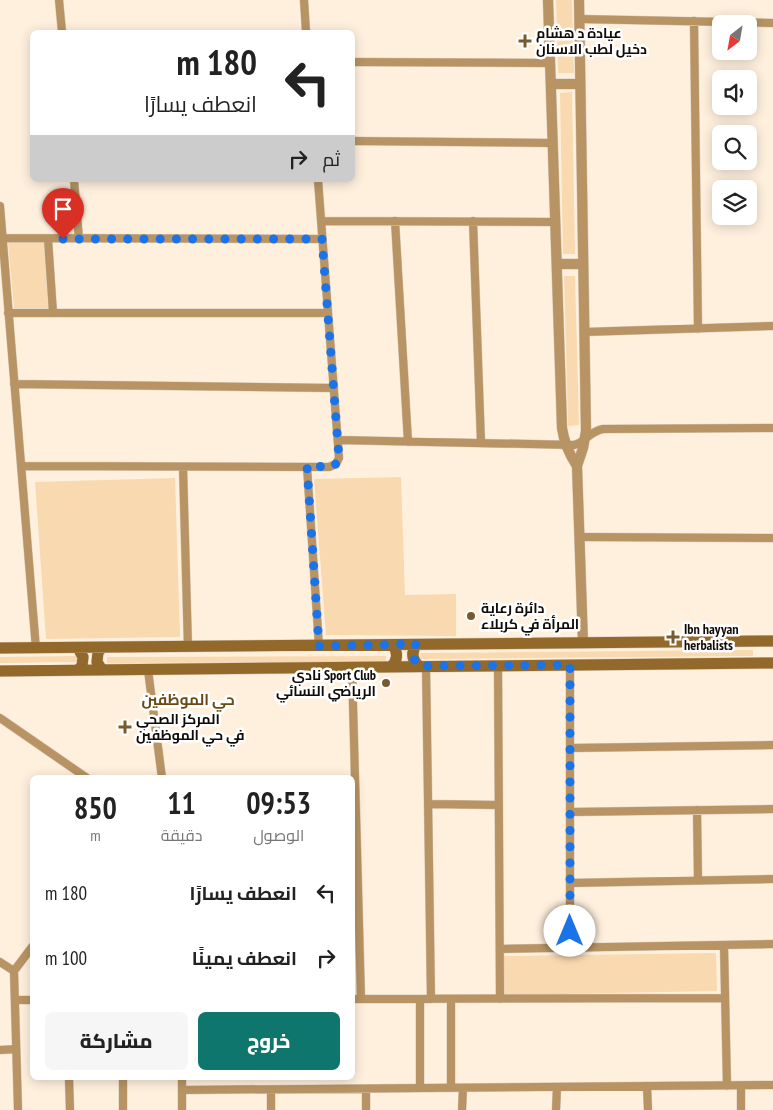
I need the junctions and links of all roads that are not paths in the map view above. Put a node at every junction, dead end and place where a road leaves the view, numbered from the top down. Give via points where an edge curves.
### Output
1 (59, 0) edge
2 (304, 0) edge
3 (548, 0) edge
4 (579, 0) edge
5 (579, 19) junction
6 (694, 21) junction
7 (773, 23) edge
8 (62, 30) edge
9 (306, 30) edge
10 (355, 62) edge
11 (550, 63) junction
12 (550, 84) junction
13 (580, 84) junction
14 (355, 141) edge
15 (552, 142) junction
16 (74, 182) edge
17 (318, 182) edge
18 (0, 206) edge
19 (321, 221) junction
20 (395, 221) junction
21 (473, 222) junction
22 (555, 222) junction
23 (2, 238) junction
24 (48, 239) junction
25 (78, 239) junction
26 (322, 239) junction
27 (557, 264) junction
28 (583, 264) junction
29 (3, 282) edge
30 (328, 312) junction
31 (8, 313) junction
32 (53, 313) junction
33 (773, 326) edge
34 (698, 329) junction
35 (584, 332) junction
36 (14, 384) junction
37 (334, 388) junction
38 (773, 428) edge
39 (585, 439) junction
40 (338, 440) junction
41 (408, 442) junction
42 (481, 443) junction
43 (566, 445) junction
44 (21, 466) junction
45 (184, 466) junction
46 (307, 466) junction
47 (577, 466) junction
48 (580, 537) junction
49 (773, 538) edge
50 (773, 641) edge
51 (756, 642) junction
52 (583, 643) junction
53 (416, 644) junction
54 (393, 645) junction
55 (319, 646) junction
56 (188, 647) junction
57 (0, 648) edge
58 (36, 648) junction
59 (78, 648) junction
60 (102, 648) junction
61 (773, 662) edge
62 (756, 663) junction
63 (570, 665) junction
64 (391, 666) junction
65 (422, 666) junction
66 (498, 666) junction
67 (352, 667) junction
68 (78, 670) junction
69 (102, 670) junction
70 (148, 670) junction
71 (0, 671) edge
72 (0, 718) edge
73 (773, 746) edge
74 (570, 748) junction
75 (83, 775) edge
76 (162, 775) edge
77 (354, 775) edge
78 (428, 804) junction
79 (499, 805) junction
80 (773, 809) edge
81 (697, 810) junction
82 (570, 812) junction
83 (355, 862) edge
84 (773, 879) edge
85 (698, 880) junction
86 (570, 883) junction
87 (773, 944) edge
88 (724, 945) junction
89 (570, 947) junction
90 (500, 949) junction
91 (30, 950) edge
92 (0, 962) edge
93 (14, 971) junction
94 (500, 998) junction
95 (725, 998) junction
96 (357, 999) edge
97 (420, 999) junction
98 (431, 999) junction
99 (451, 999) junction
100 (15, 1000) junction
101 (30, 1000) edge
102 (0, 1050) edge
103 (16, 1050) junction
104 (69, 1080) edge
105 (123, 1080) edge
106 (182, 1080) edge
107 (773, 1085) edge
108 (647, 1086) junction
109 (727, 1086) junction
110 (741, 1086) junction
111 (557, 1087) junction
112 (420, 1088) junction
113 (451, 1088) junction
114 (463, 1088) junction
115 (366, 1089) junction
116 (182, 1090) junction
117 (271, 1090) junction
118 (18, 1110) edge
119 (70, 1110) edge
120 (124, 1110) edge
121 (182, 1110) edge
122 (271, 1110) edge
123 (366, 1110) edge
124 (462, 1110) edge
125 (556, 1110) edge
126 (648, 1110) edge
127 (741, 1110) edge

1 - 8 street
2 - 9 street
3 - 11 street
4 - 5 street
5 - 6 street
5 - 13 street
6 - 7 street
6 - 34 street
10 - 11 street
11 - 12 street
12 - 13 street
12 - 15 street
13 - 28 street
14 - 15 street
15 - 22 street
16 - 25 street
17 - 19 street
18 - 23 street
19 - 20 street
19 - 26 street
20 - 21 street
20 - 41 street
21 - 22 street
21 - 42 street
22 - 27 street
23 - 24 street
23 - 29 street
24 - 25 street
24 - 32 street
25 - 26 street
26 - 30 street
27 - 28 street
27 - 43 street via 562,428
28 - 35 street
29 - 31 street
30 - 32 street
30 - 37 street
31 - 32 street
31 - 36 street
33 - 34 street
34 - 35 street
35 - 39 street
36 - 37 street
36 - 44 street
37 - 40 street
38 - 39 street via 603,428
39 - 43 street via 578,444
39 - 47 street
40 - 41 street
40 - 46 street via 336,464 332,467
41 - 42 street
42 - 43 street
43 - 47 street
44 - 45 street
44 - 58 street
45 - 46 street
45 - 56 street
46 - 55 street
47 - 48 street
48 - 49 street
48 - 52 street
50 - 51 main road
51 - 52 main road
51 - 62 main road via 761,650
52 - 53 main road
53 - 54 main road
53 - 65 main road via 413,658
54 - 55 main road
54 - 64 main road via 397,654
55 - 56 main road
56 - 60 main road
57 - 58 main road
58 - 59 main road
59 - 60 main road
59 - 68 main road via 83,662
60 - 69 main road via 97,662
61 - 62 main road
62 - 63 main road
63 - 66 main road
63 - 74 street
64 - 65 main road
64 - 67 main road
65 - 66 main road
65 - 78 street
66 - 79 street
67 - 70 main road
67 - 77 street
68 - 69 main road
68 - 71 main road
69 - 70 main road
70 - 76 street
72 - 75 street
73 - 74 street
74 - 82 street
78 - 79 street
78 - 98 street
79 - 90 street
80 - 81 street
81 - 82 street
81 - 85 street
82 - 86 street
83 - 96 street
84 - 85 street
85 - 86 street
86 - 89 street
87 - 88 street
88 - 89 street
88 - 95 street
89 - 90 street
90 - 94 street
91 - 93 street
92 - 93 street
93 - 100 street
94 - 95 street
94 - 99 street
95 - 109 street
96 - 97 street
97 - 98 street
97 - 112 street
98 - 99 street
99 - 113 street
100 - 101 street
100 - 103 street
102 - 103 street
103 - 118 street
104 - 119 street
105 - 120 street
106 - 116 street
107 - 110 street
108 - 109 street
108 - 111 street
108 - 126 street
109 - 110 street
110 - 127 street
111 - 114 street
111 - 125 street
112 - 113 street
112 - 115 street
113 - 114 street
114 - 124 street
115 - 117 street
115 - 123 street
116 - 117 street
116 - 121 street
117 - 122 street

